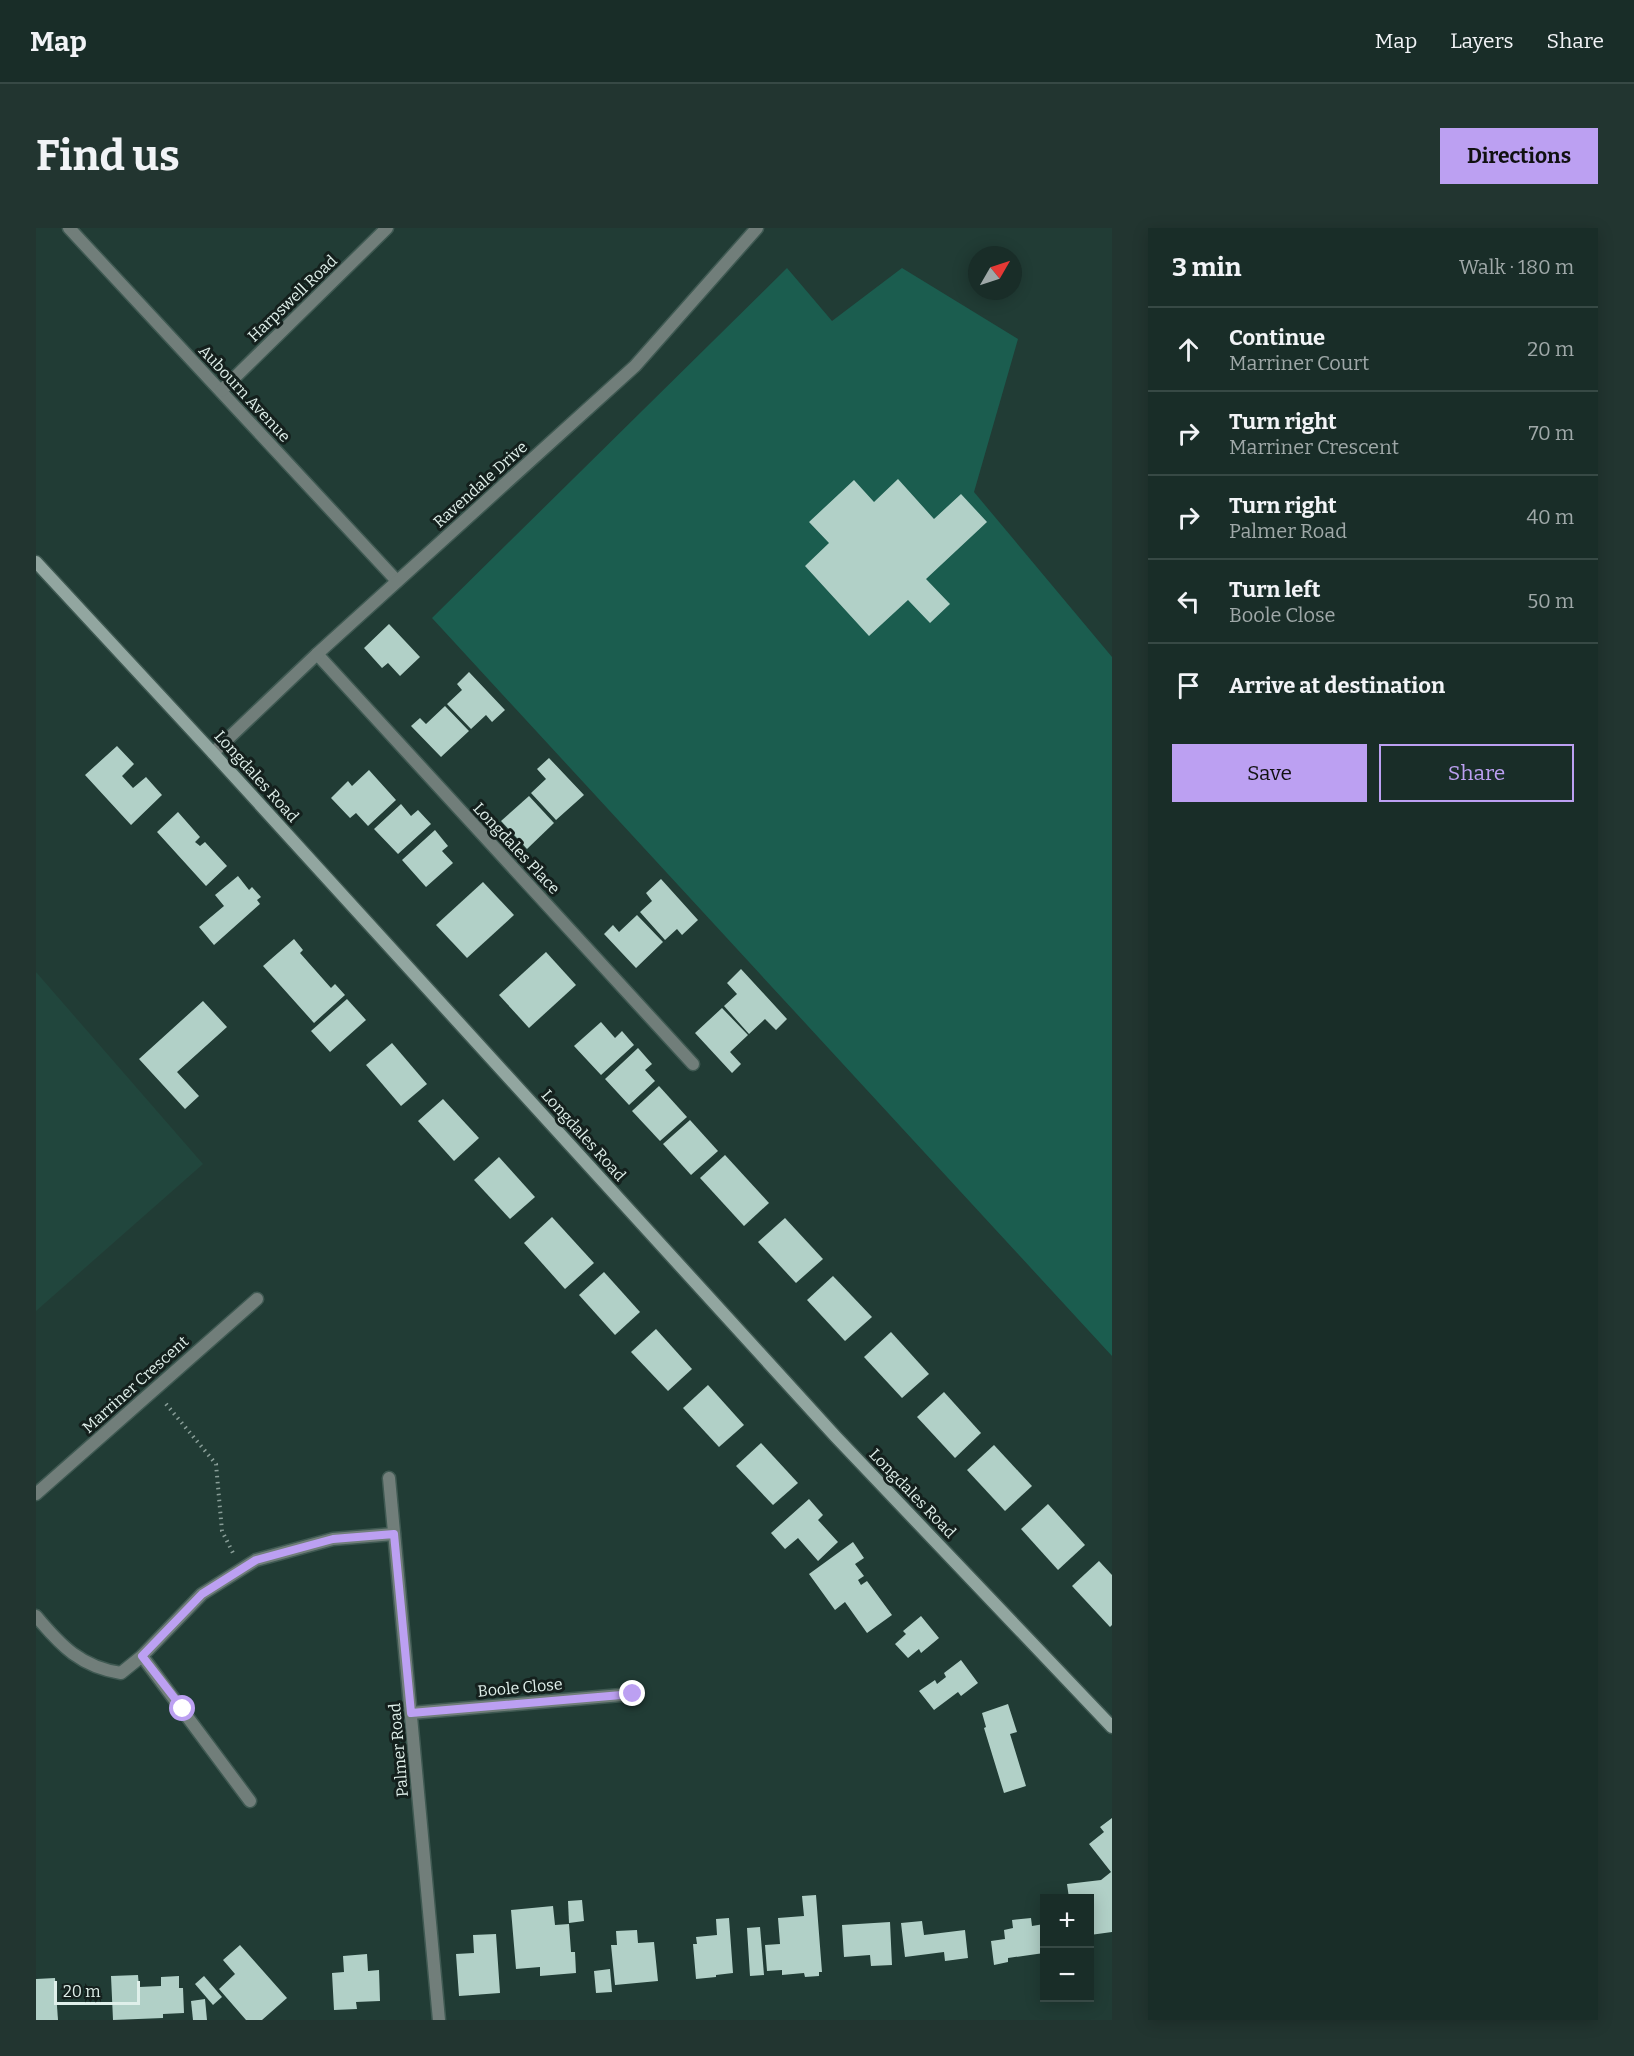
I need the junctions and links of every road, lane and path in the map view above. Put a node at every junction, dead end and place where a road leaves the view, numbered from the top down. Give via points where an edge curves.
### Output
1 (69, 228) edge
2 (387, 228) edge
3 (757, 228) edge
4 (221, 391) junction
5 (36, 562) edge
6 (398, 581) junction
7 (318, 654) junction
8 (213, 753) junction
9 (693, 1064) dead end
10 (256, 1299) dead end
11 (155, 1389) junction
12 (389, 1478) dead end
13 (36, 1494) edge
14 (394, 1534) junction
15 (241, 1569) junction
16 (36, 1616) edge
17 (142, 1656) junction
18 (633, 1694) dead end
19 (411, 1713) junction
20 (1112, 1727) edge
21 (250, 1801) dead end
22 (439, 2020) edge

1 - 4 street, Aubourn Avenue
2 - 4 street, Harpswell Road
3 - 6 street, Ravendale Drive via 635,366
4 - 6 street, Aubourn Avenue
5 - 8 main road, Longdales Road
6 - 7 street, Ravendale Drive
7 - 8 street, Ravendale Drive
7 - 9 street, Longdales Place
8 - 20 main road, Longdales Road via 836,1437
10 - 11 street, Marriner Crescent
11 - 13 street, Marriner Crescent
11 - 15 path via 216,1464 222,1531
12 - 14 street, Palmer Road
14 - 15 street via 333,1539 256,1560
14 - 19 street, Palmer Road
15 - 17 street via 202,1594
16 - 17 street via 76,1658 102,1670 121,1673
17 - 21 street
18 - 19 street, Boole Close
19 - 22 street, Palmer Road

